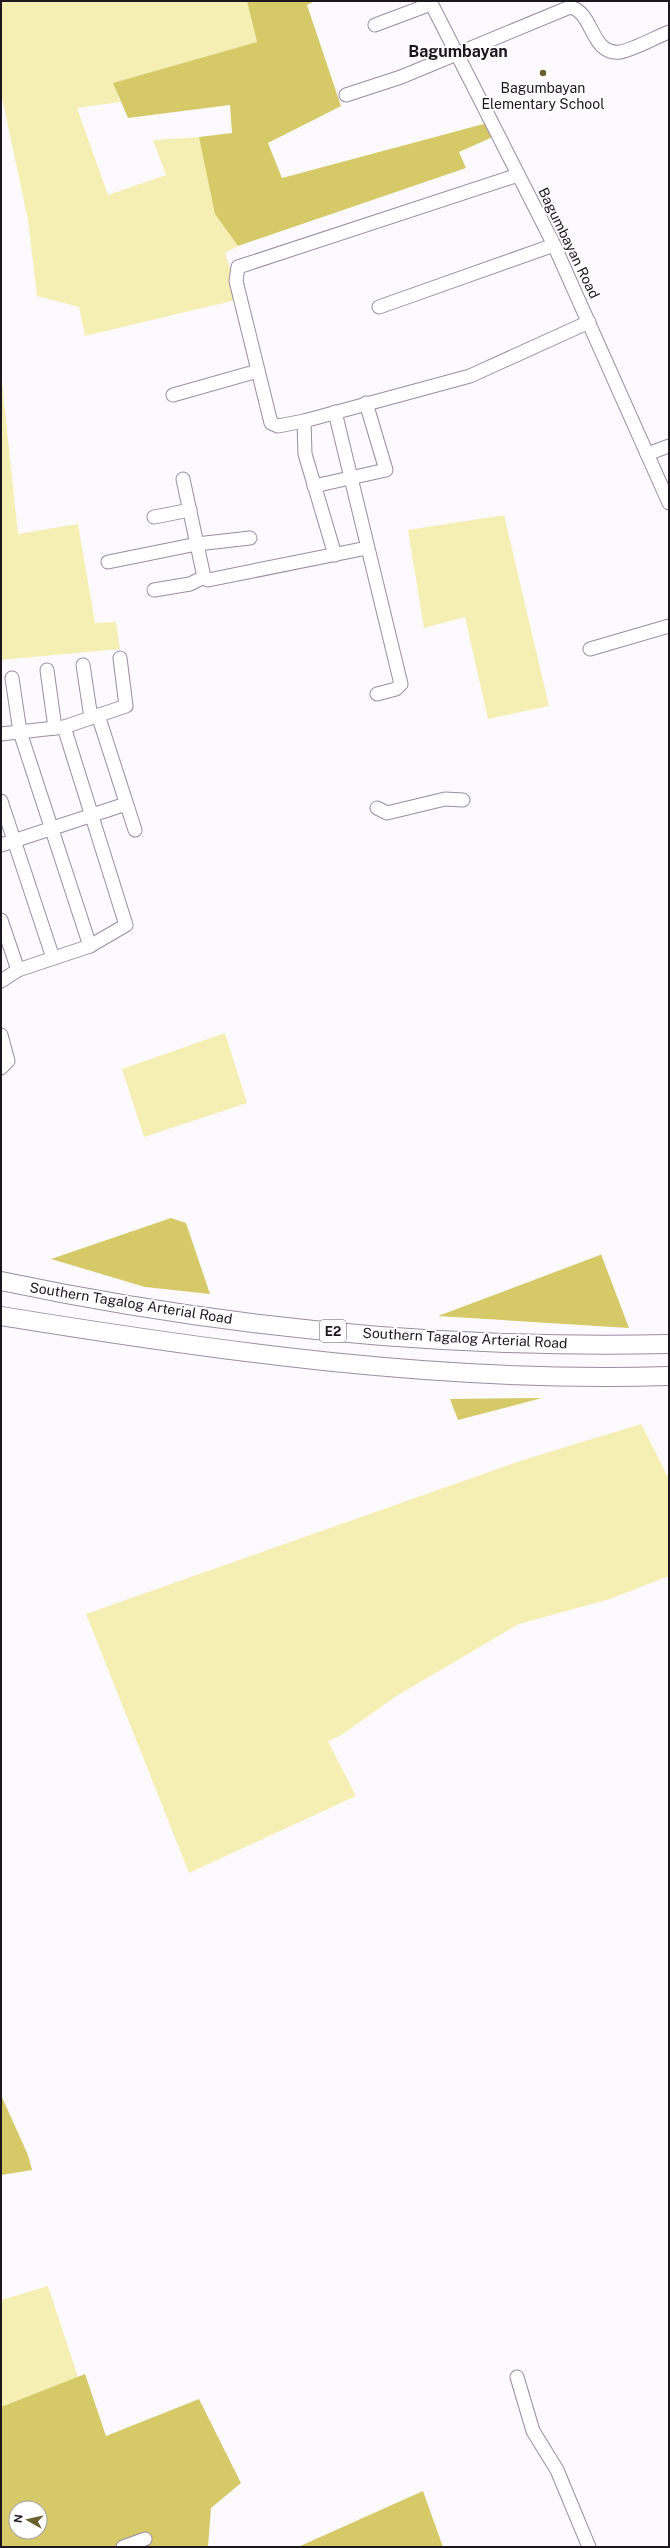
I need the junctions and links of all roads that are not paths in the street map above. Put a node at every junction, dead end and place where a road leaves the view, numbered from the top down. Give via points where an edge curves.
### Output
1 (431, 2) edge
2 (375, 25) dead end
3 (669, 32) edge
4 (457, 53) junction
5 (346, 95) dead end
6 (518, 175) junction
7 (554, 245) junction
8 (379, 307) dead end
9 (589, 322) junction
10 (258, 371) junction
11 (173, 394) dead end
12 (366, 403) junction
13 (335, 412) junction
14 (304, 422) junction
15 (669, 446) edge
16 (647, 454) junction
17 (350, 478) junction
18 (183, 479) dead end
19 (314, 486) junction
20 (669, 503) edge
21 (190, 510) junction
22 (154, 517) dead end
23 (250, 538) dead end
24 (197, 544) junction
25 (367, 548) junction
26 (334, 555) junction
27 (108, 562) dead end
28 (204, 577) junction
29 (154, 590) dead end
30 (669, 626) edge
31 (590, 649) dead end
32 (120, 658) dead end
33 (83, 665) dead end
34 (47, 670) dead end
35 (12, 678) dead end
36 (376, 694) dead end
37 (94, 717) junction
38 (60, 728) junction
39 (20, 732) junction
40 (1, 734) edge
41 (463, 800) dead end
42 (1, 801) edge
43 (126, 804) junction
44 (377, 808) dead end
45 (92, 815) junction
46 (52, 829) junction
47 (135, 830) dead end
48 (14, 841) junction
49 (1, 846) edge
50 (1, 920) edge
51 (90, 946) junction
52 (53, 958) junction
53 (18, 970) junction
54 (1, 981) edge
55 (1, 1036) edge
56 (1, 1068) edge
57 (1, 1281) edge
58 (1, 1316) edge
59 (669, 1344) edge
60 (669, 1376) edge
61 (517, 2377) dead end
62 (145, 2539) dead end
63 (123, 2547) edge
64 (589, 2547) edge

1 - 2 street
1 - 4 street, Bagumbayan Road
3 - 4 street via 619,52 606,50 599,44 584,14 570,6
4 - 5 street via 401,77
4 - 6 street, Bagumbayan Road
6 - 7 street, Bagumbayan Road
6 - 10 street via 238,266 236,281
7 - 8 street
7 - 9 street, Bagumbayan Road
9 - 12 street via 470,376
9 - 16 street, Bagumbayan Road
10 - 11 street
10 - 14 street via 271,423 278,426
12 - 13 street
12 - 17 street via 386,470
13 - 14 street
13 - 17 street
14 - 19 street via 305,454
15 - 16 street
16 - 20 street, Bagumbayan Road
17 - 19 street
17 - 25 street
18 - 21 street
19 - 26 street
21 - 22 street
21 - 24 street
23 - 24 street
24 - 27 street
24 - 28 street
25 - 26 street
25 - 36 street via 400,684 396,689
26 - 28 street via 208,580
28 - 29 street via 190,584
30 - 31 street
32 - 37 street via 126,706
33 - 37 street
34 - 38 street
35 - 39 street
37 - 38 street
37 - 43 street
38 - 39 street
38 - 45 street
39 - 40 street
39 - 46 street
41 - 44 street via 445,799 387,812
42 - 48 street
43 - 45 street
43 - 47 street
45 - 46 street
45 - 51 street via 126,925
46 - 48 street
46 - 51 street
48 - 49 street
48 - 52 street
50 - 53 street
51 - 52 street
52 - 53 street
53 - 54 street
55 - 56 street via 8,1061
57 - 59 highway, Southern Tagalog Arterial Road / E2 via 172,1312 358,1333 499,1342
58 - 60 highway, E2 via 168,1344 349,1365 492,1374
61 - 64 street via 533,2431 557,2470
62 - 63 street

